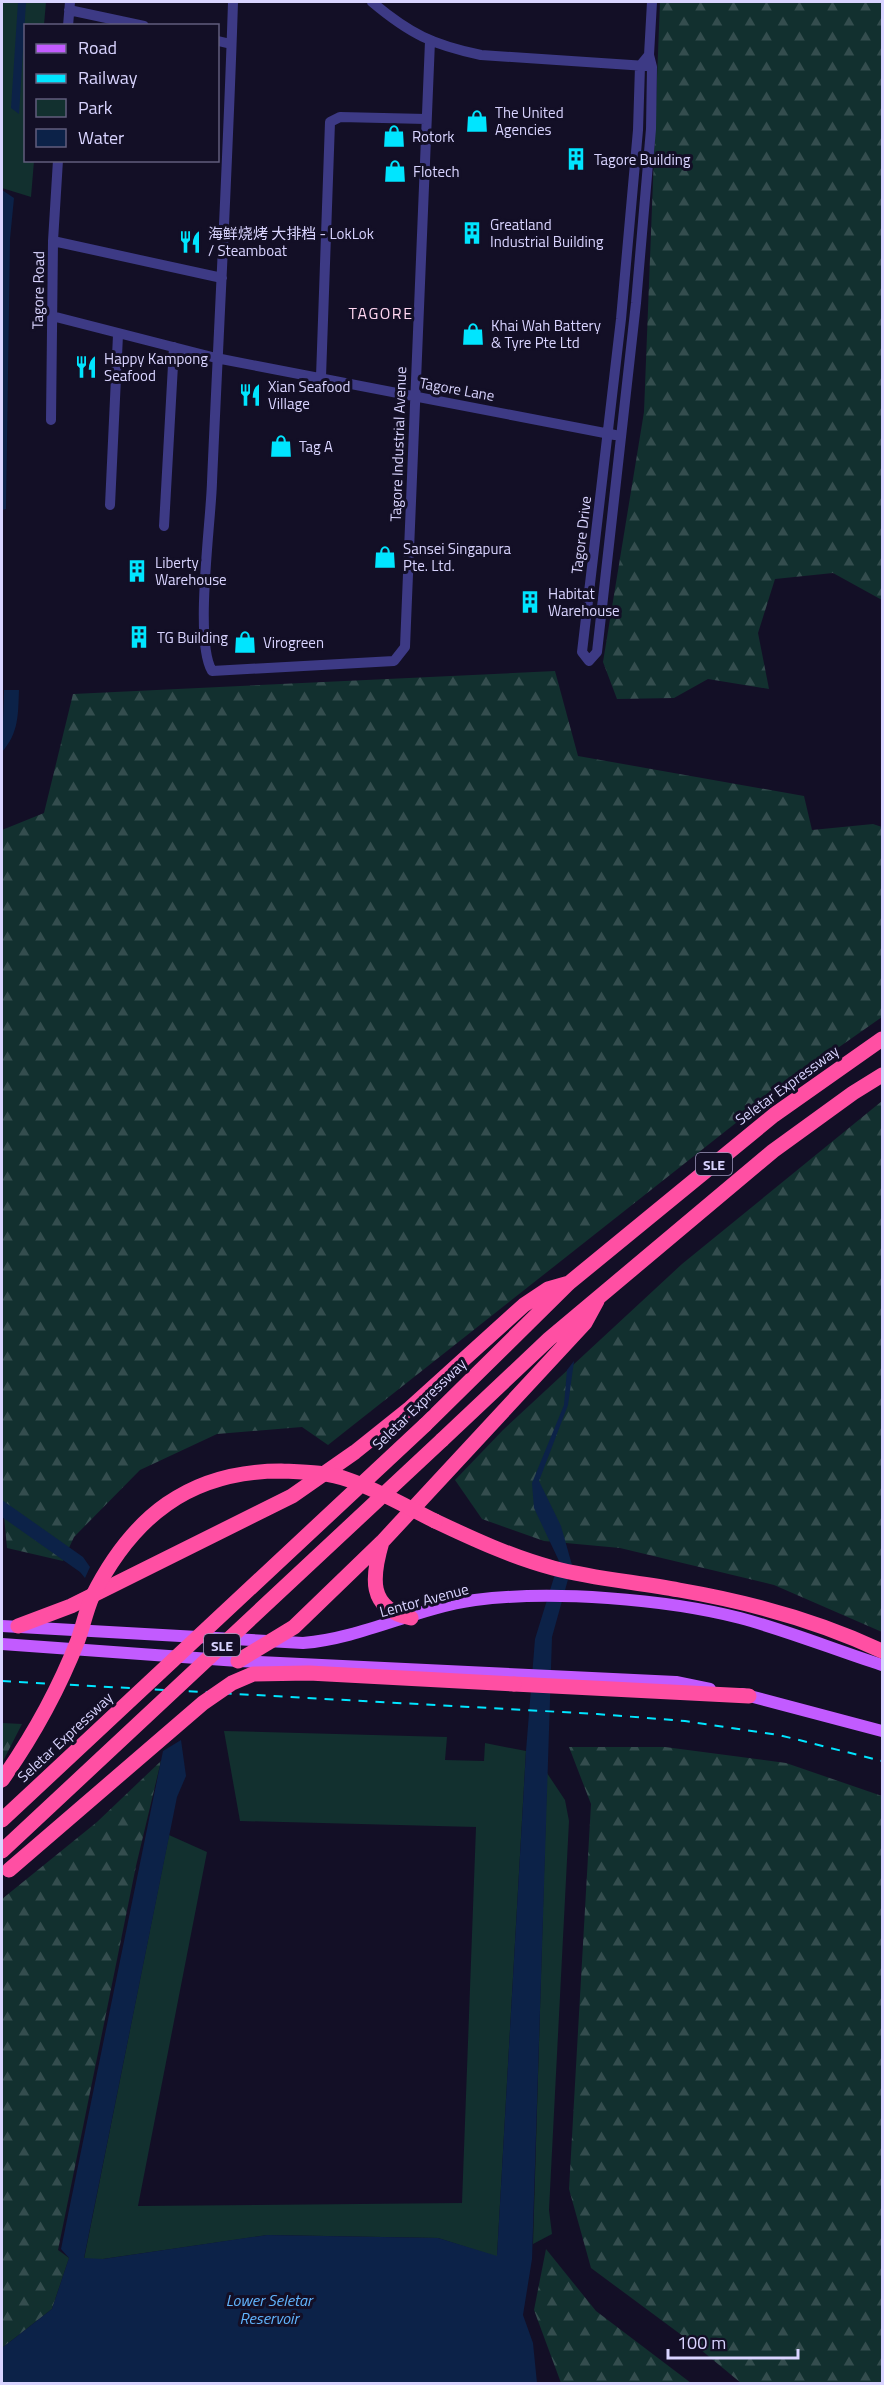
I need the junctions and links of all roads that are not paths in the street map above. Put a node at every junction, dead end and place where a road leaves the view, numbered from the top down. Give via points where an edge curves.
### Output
1 (233, 2) edge
2 (372, 2) edge
3 (652, 2) edge
4 (69, 6) edge
5 (68, 24) edge
6 (136, 24) edge
7 (219, 41) edge
8 (430, 42) junction
9 (231, 44) junction
10 (649, 56) junction
11 (640, 66) junction
12 (652, 67) junction
13 (426, 119) junction
14 (222, 160) edge
15 (58, 162) edge
16 (53, 242) junction
17 (222, 278) junction
18 (52, 316) junction
19 (118, 335) junction
20 (174, 348) junction
21 (216, 358) junction
22 (321, 377) junction
23 (414, 396) junction
24 (51, 420) dead end
25 (608, 434) junction
26 (621, 436) junction
27 (110, 506) dead end
28 (164, 526) dead end
29 (882, 1039) edge
30 (882, 1075) edge
31 (569, 1283) junction
32 (599, 1296) junction
33 (382, 1542) junction
34 (411, 1618) junction
35 (2, 1626) edge
36 (18, 1626) junction
37 (92, 1633) junction
38 (271, 1643) junction
39 (2, 1644) edge
40 (88, 1652) junction
41 (882, 1652) edge
42 (238, 1661) junction
43 (882, 1665) edge
44 (562, 1682) junction
45 (749, 1696) joint
46 (882, 1731) edge
47 (2, 1780) edge
48 (2, 1820) edge
49 (2, 1851) edge
50 (5, 1873) edge

1 - 9 street
2 - 8 street via 413,34
3 - 10 street, Tagore Drive
4 - 5 street
4 - 6 street
7 - 9 street
8 - 11 street via 482,56
8 - 13 street, Tagore Industrial Avenue
9 - 14 street
10 - 11 street
10 - 12 street, Tagore Drive
11 - 12 street
11 - 25 street, Tagore Drive via 638,130
12 - 26 street, Tagore Drive via 651,129
13 - 22 street via 340,117 330,122
13 - 23 street, Tagore Industrial Avenue
14 - 17 street
15 - 16 street, Tagore Road
16 - 17 street
16 - 18 street, Tagore Road
17 - 21 street
18 - 19 street, Tagore Lane
18 - 24 street, Tagore Road
19 - 20 street, Tagore Lane
19 - 27 street
20 - 21 street, Tagore Lane
20 - 28 street
21 - 22 street, Tagore Lane
21 - 23 street, Tagore Industrial Avenue via 205,585 205,652 212,671 394,661 400,656 406,632
22 - 23 street, Tagore Lane
23 - 25 street, Tagore Lane
25 - 26 street, Tagore Lane
25 - 26 street, Tagore Drive via 582,652 589,661 597,652
29 - 31 highway, Seletar Expressway / SLE via 774,1114
30 - 32 highway, SLE via 773,1151
31 - 36 highway via 548,1289 524,1305 410,1408 292,1496 70,1606
31 - 48 highway, Seletar Expressway / SLE, bridge via 425,1425
32 - 33 highway via 589,1318
32 - 49 highway, SLE, bridge
33 - 34 highway via 374,1578 378,1596 390,1610
33 - 38 highway via 294,1627
34 - 38 main road, Lentor Avenue via 328,1641
34 - 43 main road, Lentor Avenue via 458,1604 519,1596 652,1603 710,1611 774,1628
35 - 36 main road, Lentor Avenue
36 - 37 main road, Lentor Avenue
37 - 38 main road, Lentor Avenue
37 - 40 main road
38 - 42 highway
39 - 40 main road
40 - 42 main road
41 - 47 highway, bridge via 826,1628 733,1601 529,1561 466,1536 348,1479 300,1472 255,1472 208,1482 171,1500 129,1538 92,1598 52,1701
42 - 44 main road via 519,1675
44 - 45 highway
44 - 50 highway, bridge via 253,1674 203,1703
45 - 46 main road

